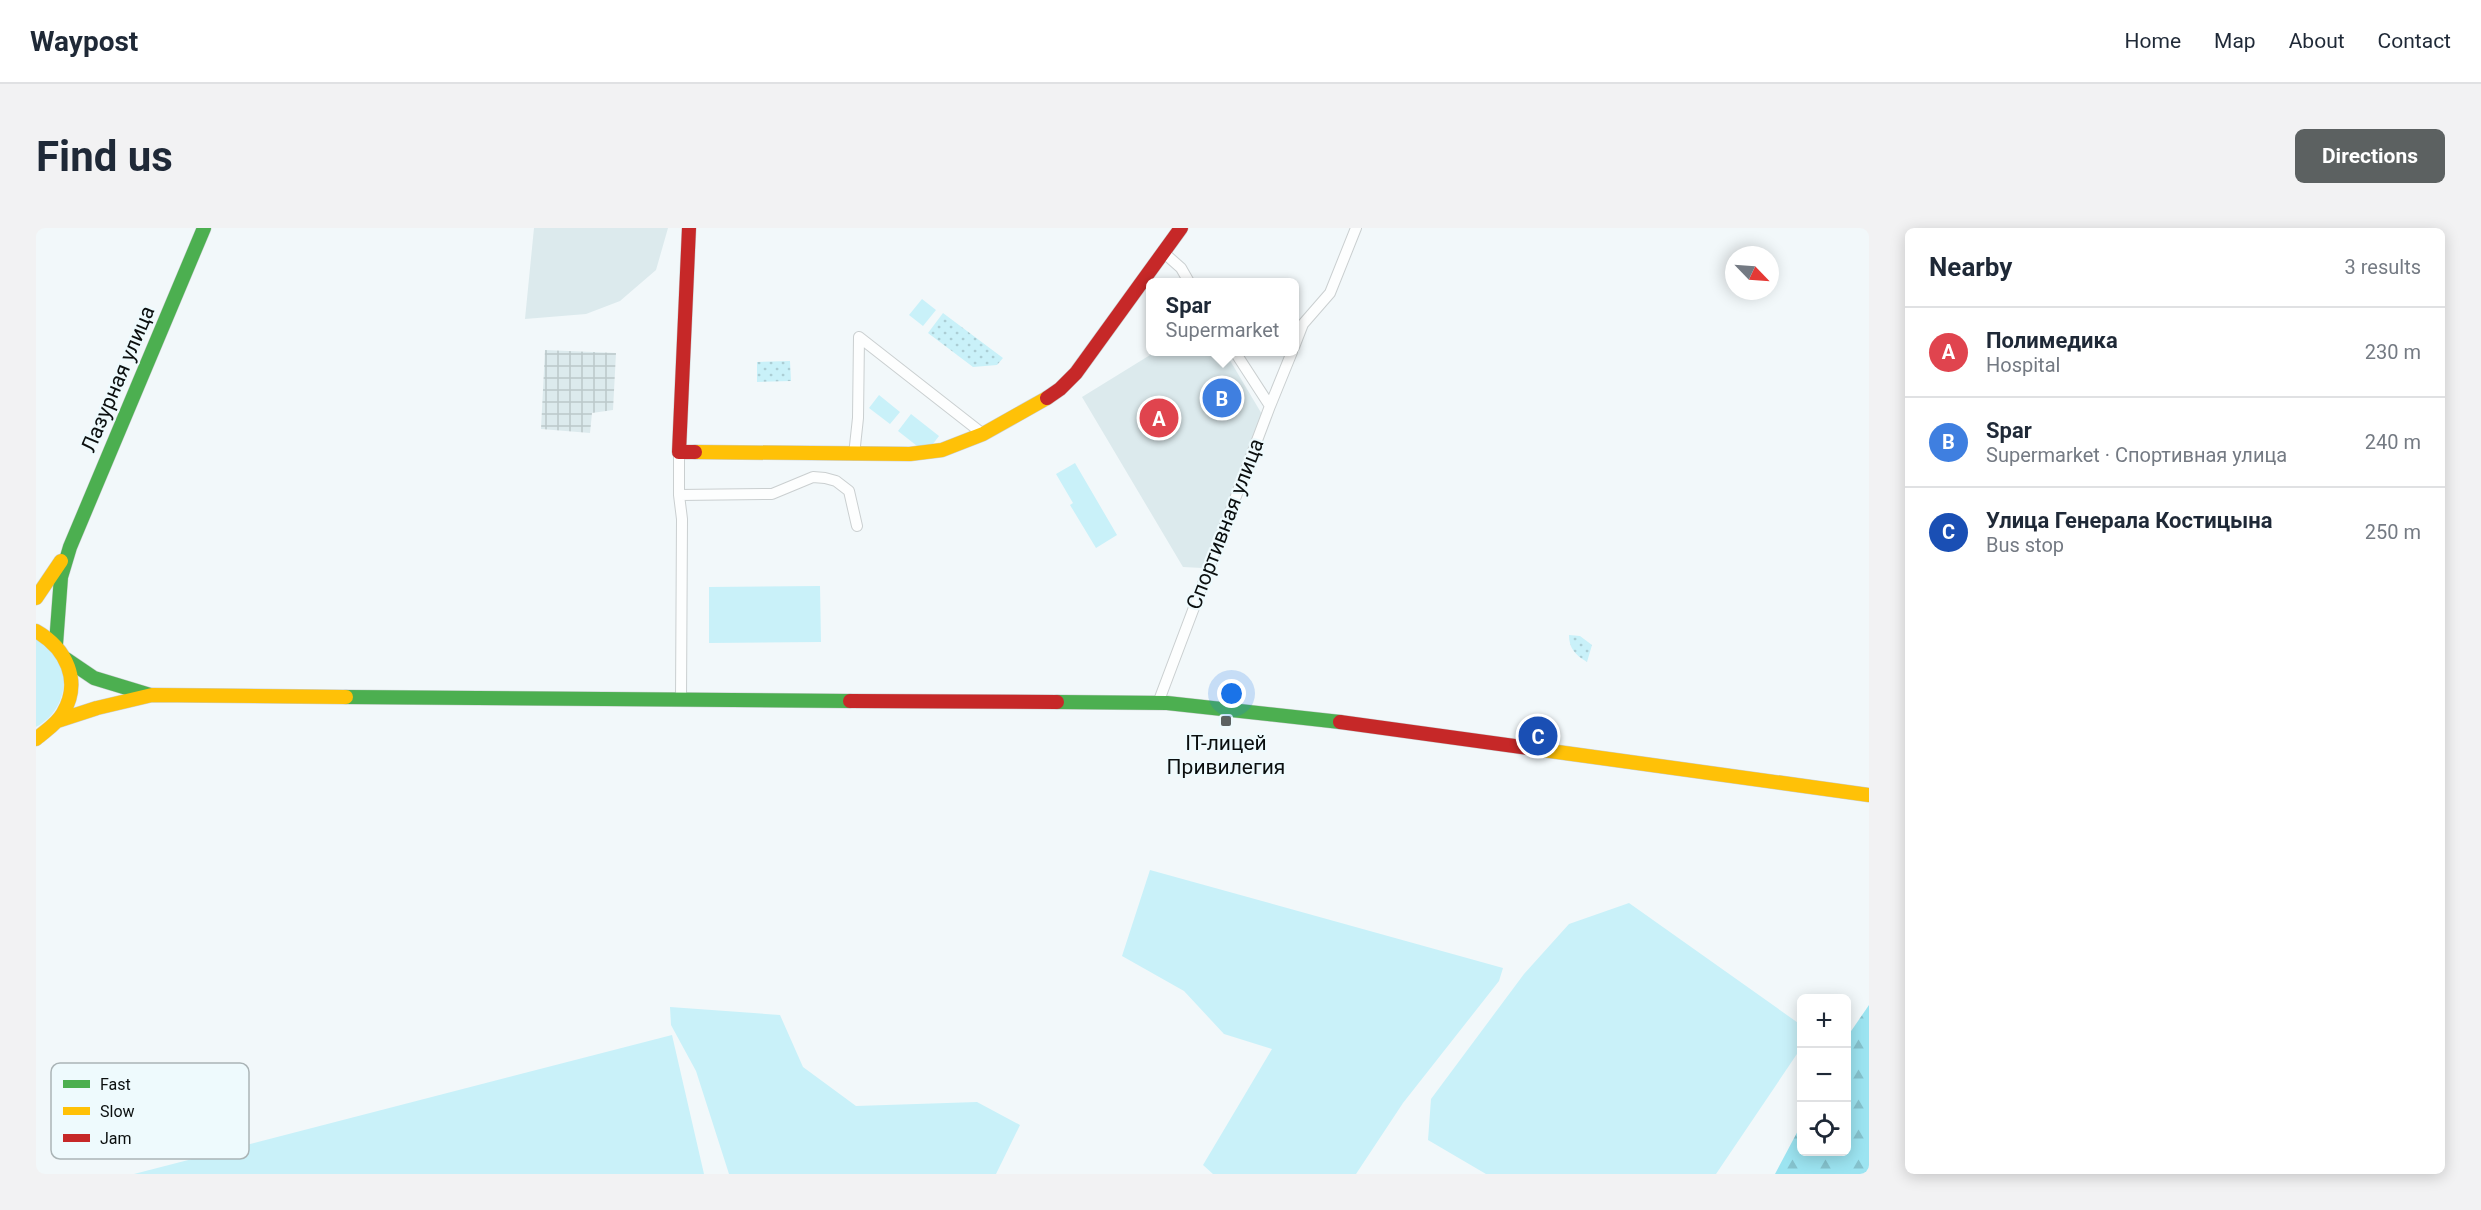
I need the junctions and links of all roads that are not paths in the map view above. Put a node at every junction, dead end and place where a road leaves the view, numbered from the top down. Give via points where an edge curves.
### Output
1 (204, 228) edge
2 (689, 228) edge
3 (1181, 228) edge
4 (1356, 228) edge
5 (1163, 252) junction
6 (1187, 278) edge
7 (1299, 334) edge
8 (1238, 356) edge
9 (1290, 356) edge
10 (1270, 406) junction
11 (983, 434) junction
12 (679, 452) junction
13 (854, 454) junction
14 (679, 495) junction
15 (857, 526) dead end
16 (70, 547) junction
17 (36, 598) edge
18 (36, 631) edge
19 (56, 644) junction
20 (66, 658) junction
21 (152, 695) junction
22 (681, 699) junction
23 (1158, 703) junction
24 (57, 721) junction
25 (39, 736) edge
26 (1869, 795) edge

1 - 16 street, Лазурная улица
2 - 12 street
3 - 5 street
4 - 7 street via 1330,293
5 - 6 street
5 - 11 street via 1069,382
8 - 10 street
9 - 10 street, Спортивная улица
10 - 23 street, Спортивная улица
11 - 13 street via 942,450
11 - 13 street via 859,337
12 - 13 street
12 - 14 street
14 - 15 street via 772,494 813,477 825,478 849,491
14 - 22 street
16 - 17 street
16 - 19 street via 61,577
18 - 19 street
19 - 20 street
20 - 21 street via 94,678
20 - 24 street via 71,691
21 - 22 street
21 - 24 street
22 - 23 street
23 - 26 street via 1346,722
24 - 25 street

